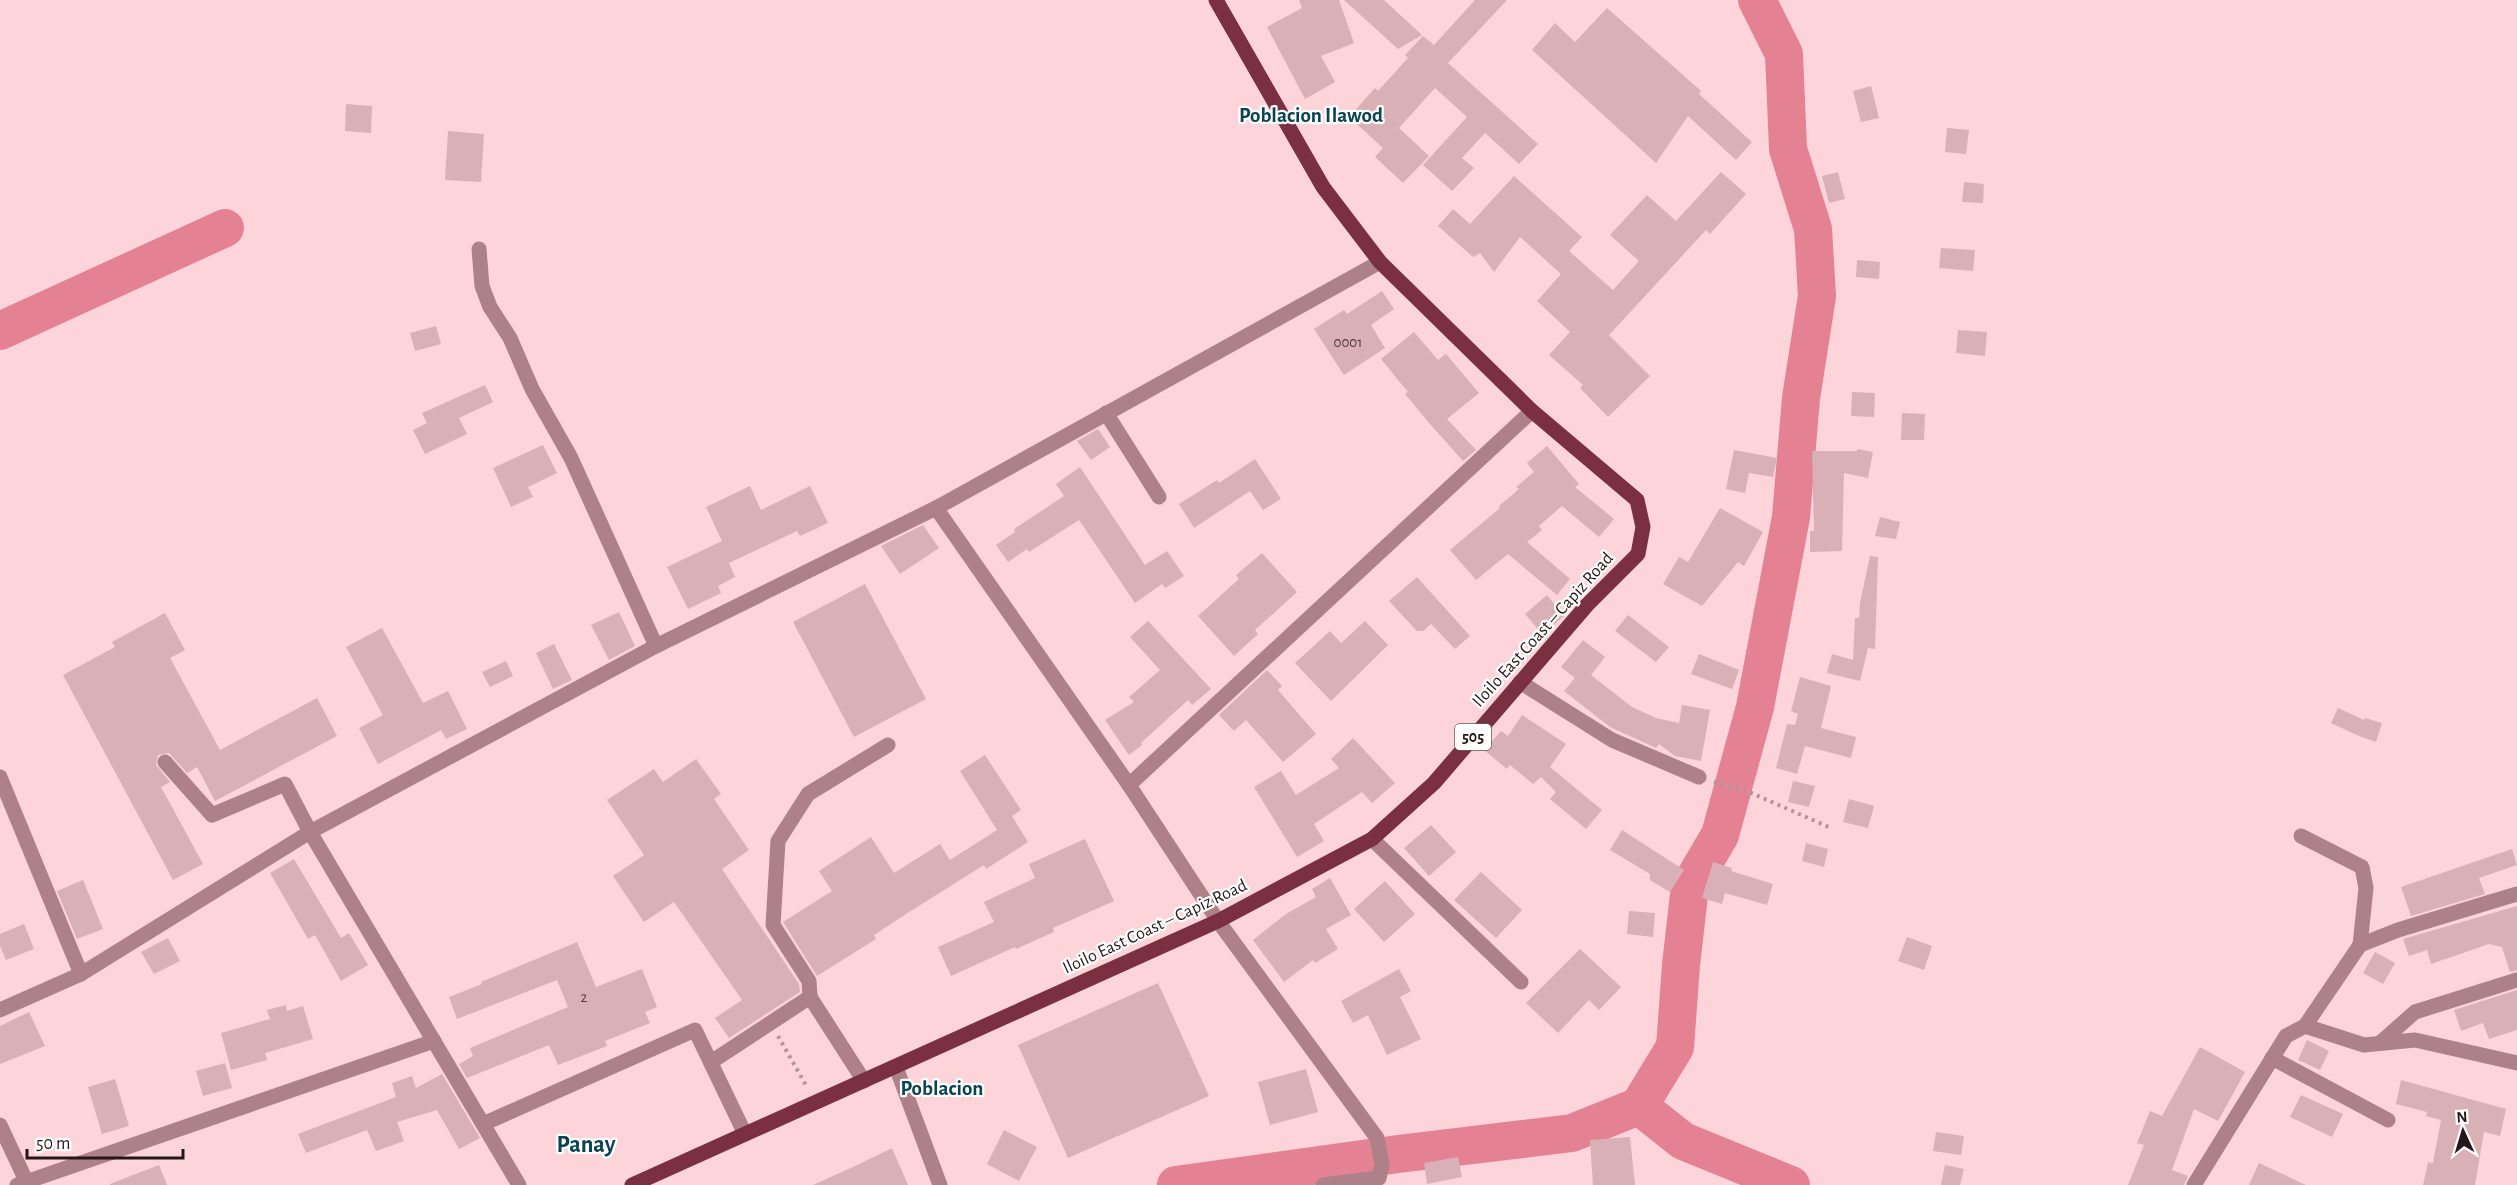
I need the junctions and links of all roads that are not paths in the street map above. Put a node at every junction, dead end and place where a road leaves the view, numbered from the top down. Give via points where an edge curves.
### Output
1 (1216, 0) edge
2 (479, 249) dead end
3 (1380, 262) junction
4 (1532, 411) junction
5 (1106, 413) junction
6 (1159, 497) dead end
7 (936, 508) junction
8 (656, 646) junction
9 (1520, 682) junction
10 (888, 745) dead end
11 (165, 762) dead end
12 (0, 777) edge
13 (1699, 777) road end
14 (1129, 785) junction
15 (310, 832) junction
16 (2301, 836) dead end
17 (1372, 839) junction
18 (2517, 894) edge
19 (1218, 921) junction
20 (2360, 945) junction
21 (81, 974) junction
22 (2517, 980) edge
23 (1521, 982) dead end
24 (810, 996) junction
25 (0, 1010) edge
26 (2306, 1026) junction
27 (434, 1041) junction
28 (2381, 1042) junction
29 (2517, 1054) edge
30 (2272, 1058) junction
31 (2500, 1059) junction
32 (711, 1062) junction
33 (2517, 1063) edge
34 (896, 1067) junction
35 (864, 1081) junction
36 (2388, 1120) dead end
37 (483, 1124) junction
38 (0, 1125) edge
39 (745, 1134) junction
40 (24, 1184) edge
41 (519, 1185) edge
42 (632, 1185) edge
43 (940, 1185) edge
44 (1323, 1185) edge
45 (2194, 1185) edge

1 - 3 main road, Iloilo East Coast – Capiz Road / 505 via 1323,188
2 - 8 street via 482,286 490,307 572,458
3 - 4 main road, Iloilo East Coast – Capiz Road / 505
3 - 5 street
4 - 9 main road, Iloilo East Coast – Capiz Road / 505 via 1636,500 1643,527 1638,554
4 - 14 street
5 - 6 street
5 - 7 street
7 - 8 street
7 - 14 street
8 - 15 street
9 - 13 street via 1612,740
9 - 17 main road, Iloilo East Coast – Capiz Road / 505 via 1434,783
10 - 24 street via 808,794 778,841 773,925 809,981
11 - 15 street via 212,815 285,784
12 - 21 street
14 - 19 street
15 - 21 street
15 - 27 street
16 - 20 street via 2362,867 2366,888
17 - 19 main road, Iloilo East Coast – Capiz Road / 505
17 - 23 street
18 - 20 street
19 - 34 main road, Iloilo East Coast – Capiz Road / 505
19 - 44 street via 1377,1138 1382,1165 1379,1178
20 - 26 street
21 - 25 street
22 - 28 street via 2415,1012
24 - 32 street
24 - 35 street
26 - 28 street via 2364,1045
26 - 30 street via 2286,1036
27 - 37 street
27 - 40 street
28 - 31 street via 2415,1040
29 - 31 street
30 - 36 street
30 - 45 street
31 - 33 street
32 - 37 street via 695,1030
32 - 39 street
34 - 35 main road, Iloilo East Coast – Capiz Road / 505
34 - 43 street
35 - 39 main road, Iloilo East Coast – Capiz Road / 505
37 - 41 street
38 - 40 street
39 - 42 main road, Iloilo East Coast – Capiz Road / 505

